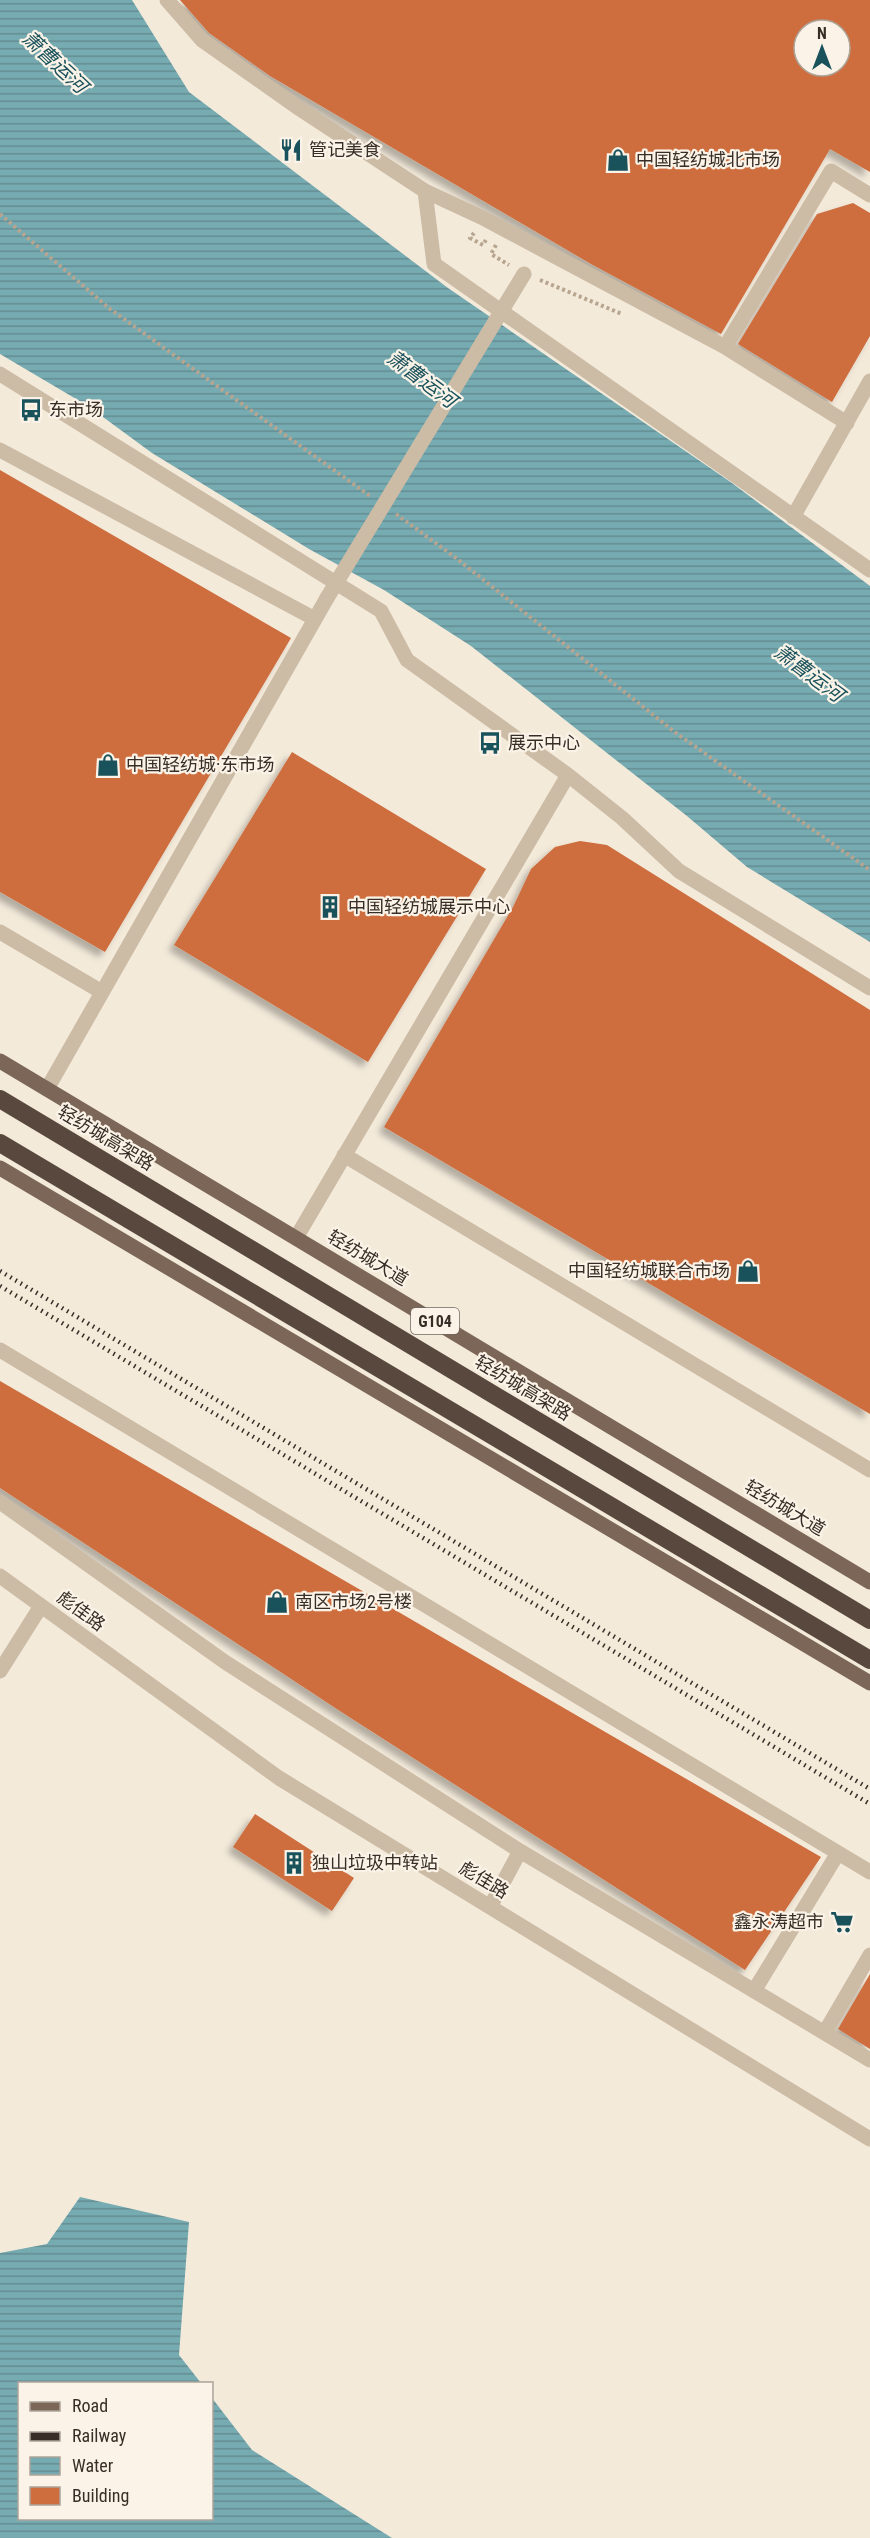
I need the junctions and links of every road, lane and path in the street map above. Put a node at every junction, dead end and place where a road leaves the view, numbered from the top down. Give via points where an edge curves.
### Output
1 (166, 0) edge
2 (425, 191) junction
3 (870, 195) edge
4 (0, 214) edge
5 (524, 274) dead end
6 (725, 347) junction
7 (0, 374) edge
8 (870, 381) edge
9 (847, 423) junction
10 (0, 450) edge
11 (380, 502) dead end
12 (389, 509) dead end
13 (793, 517) junction
14 (870, 570) edge
15 (315, 619) junction
16 (568, 775) junction
17 (870, 870) edge
18 (0, 932) edge
19 (870, 988) edge
20 (102, 992) junction
21 (0, 1061) edge
22 (47, 1089) junction
23 (0, 1099) edge
24 (0, 1143) edge
25 (344, 1155) junction
26 (0, 1168) edge
27 (296, 1238) junction
28 (0, 1351) edge
29 (870, 1470) edge
30 (0, 1502) edge
31 (0, 1576) edge
32 (870, 1582) edge
33 (41, 1606) junction
34 (870, 1620) edge
35 (870, 1660) edge
36 (0, 1671) edge
37 (870, 1683) edge
38 (520, 1851) junction
39 (838, 1853) junction
40 (870, 1872) edge
41 (490, 1907) junction
42 (870, 1955) edge
43 (754, 1991) junction
44 (825, 2032) junction
45 (870, 2060) edge
46 (870, 2139) edge

1 - 2 street via 202,40
2 - 6 street
2 - 13 street via 434,264
3 - 6 street via 831,171
4 - 11 path via 110,309
5 - 15 street, bridge
6 - 9 street
7 - 16 street via 381,610 407,660
8 - 9 street
9 - 13 street
10 - 15 street
12 - 17 path via 676,733
13 - 14 street
15 - 20 street
16 - 19 street via 679,871
16 - 25 street
18 - 20 street
20 - 22 street
21 - 22 main road, 轻纺城大道 / G104
22 - 27 main road, 轻纺城大道 / G104
23 - 34 highway, 轻纺城高架路
24 - 35 highway
25 - 27 street
25 - 29 street
26 - 37 main road
27 - 32 main road, 轻纺城大道 / G104
28 - 39 street
30 - 38 street via 225,1662
31 - 33 street, 彪佳路
33 - 36 street
33 - 41 street, 彪佳路 via 279,1778
38 - 41 street
38 - 43 street
39 - 40 street
39 - 43 street
41 - 46 street, 彪佳路
42 - 44 street
43 - 44 street
44 - 45 street

